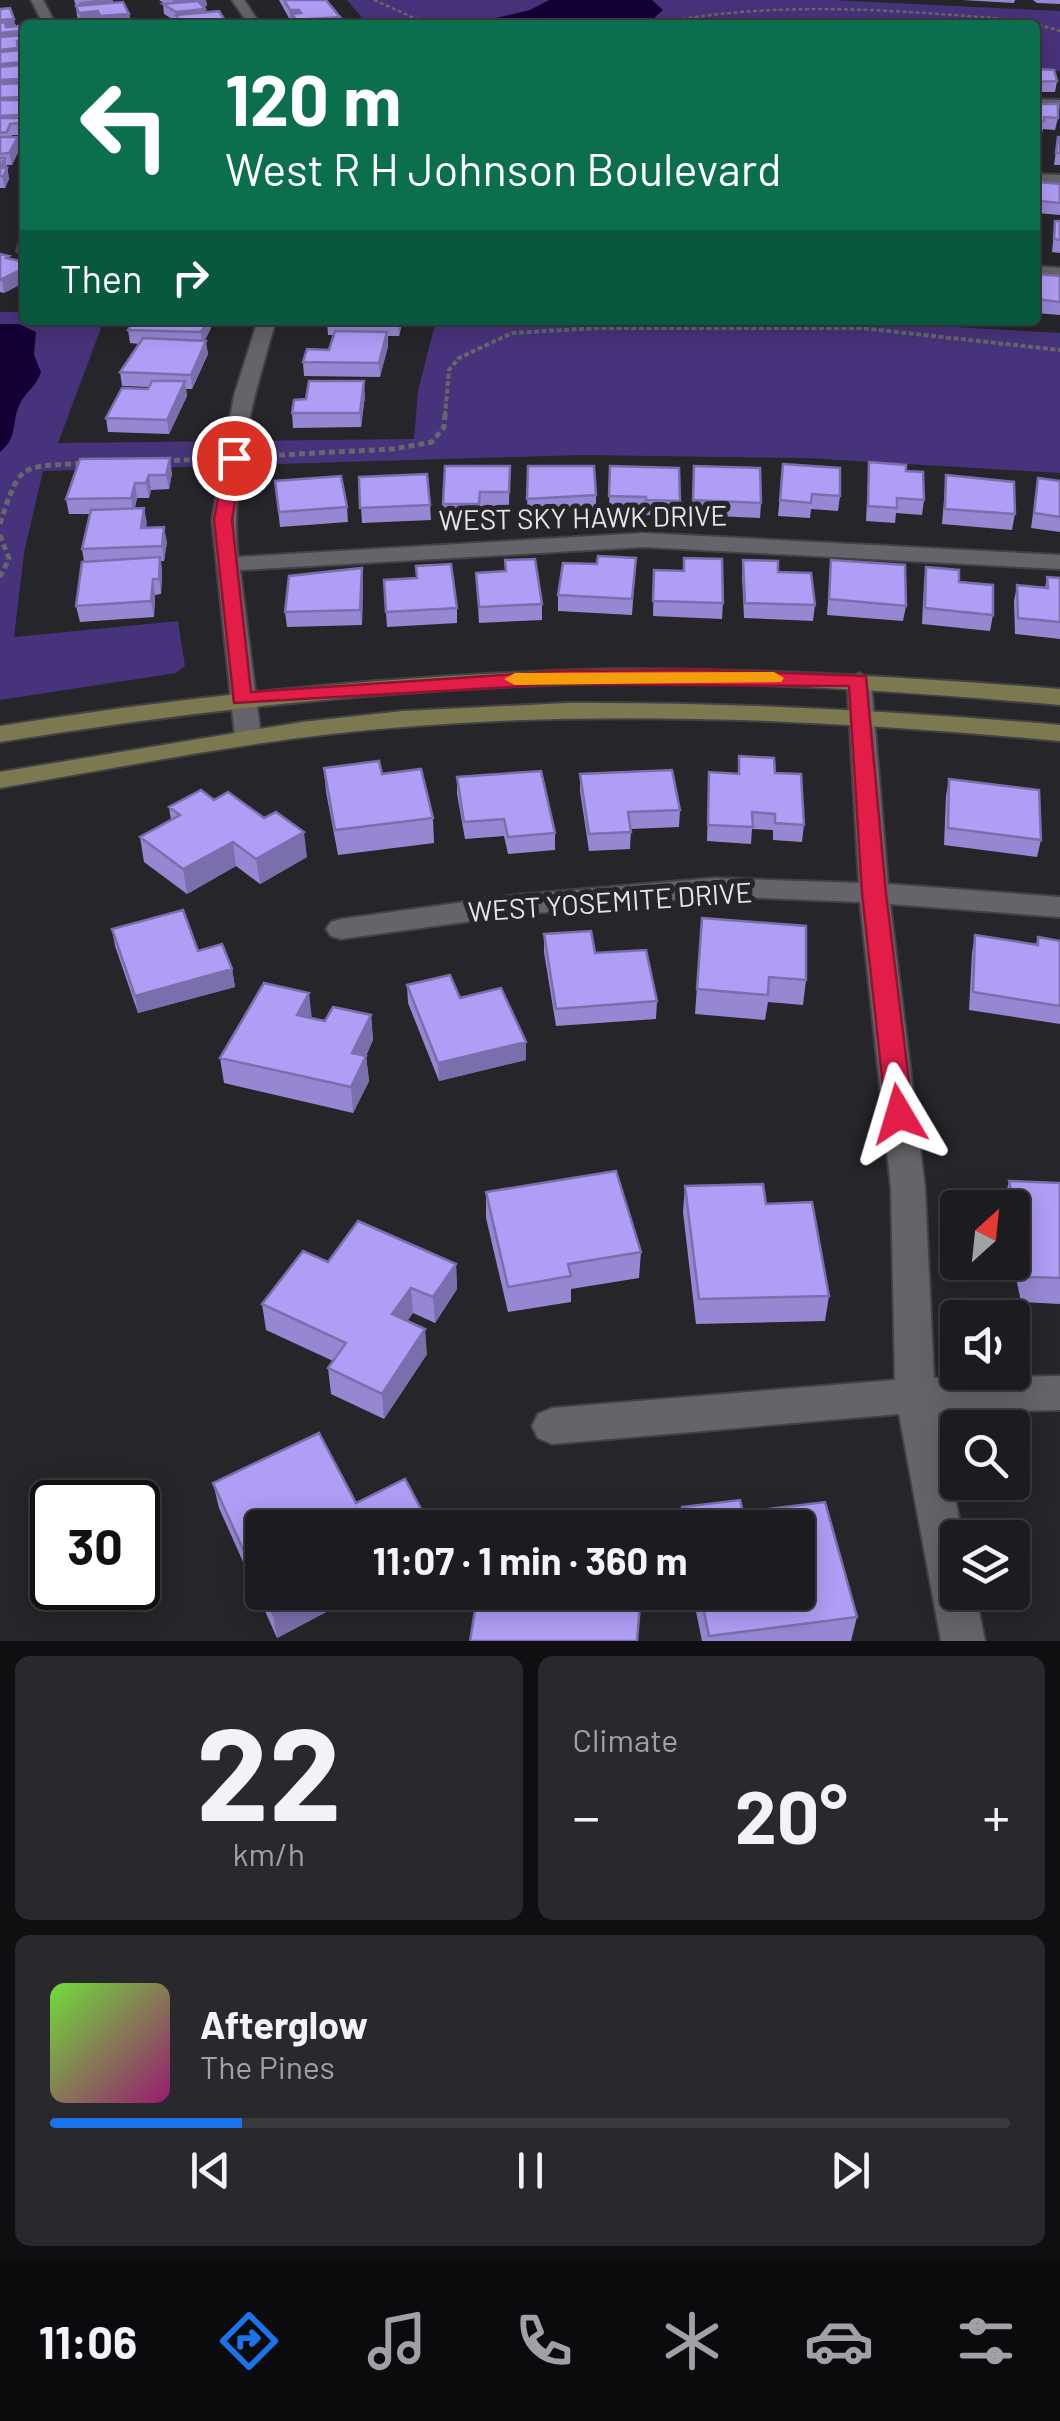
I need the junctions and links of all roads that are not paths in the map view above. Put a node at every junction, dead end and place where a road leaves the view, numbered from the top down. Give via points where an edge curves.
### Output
1 (265, 325) edge
2 (1060, 562) edge
3 (227, 564) junction
4 (859, 680) junction
5 (1060, 696) edge
6 (242, 699) junction
7 (863, 718) junction
8 (1060, 733) edge
9 (0, 734) edge
10 (248, 737) junction
11 (0, 780) edge
12 (874, 893) junction
13 (1060, 907) edge
14 (342, 929) dead end
15 (1060, 1393) edge
16 (915, 1396) junction
17 (552, 1426) dead end
18 (962, 1641) edge

1 - 3 street via 244,396 223,520
2 - 3 street, WEST SKY HAWK DRIVE via 644,540
3 - 6 street
4 - 5 main road
4 - 6 main road via 543,678
4 - 7 street
6 - 9 main road
6 - 10 street
7 - 8 main road
7 - 10 main road via 551,713 406,719
7 - 12 street
10 - 11 main road
12 - 13 street, WEST YOSEMITE DRIVE
12 - 14 street, WEST YOSEMITE DRIVE via 716,887 515,904
12 - 16 street via 908,1188
15 - 16 street
16 - 17 street
16 - 18 street

